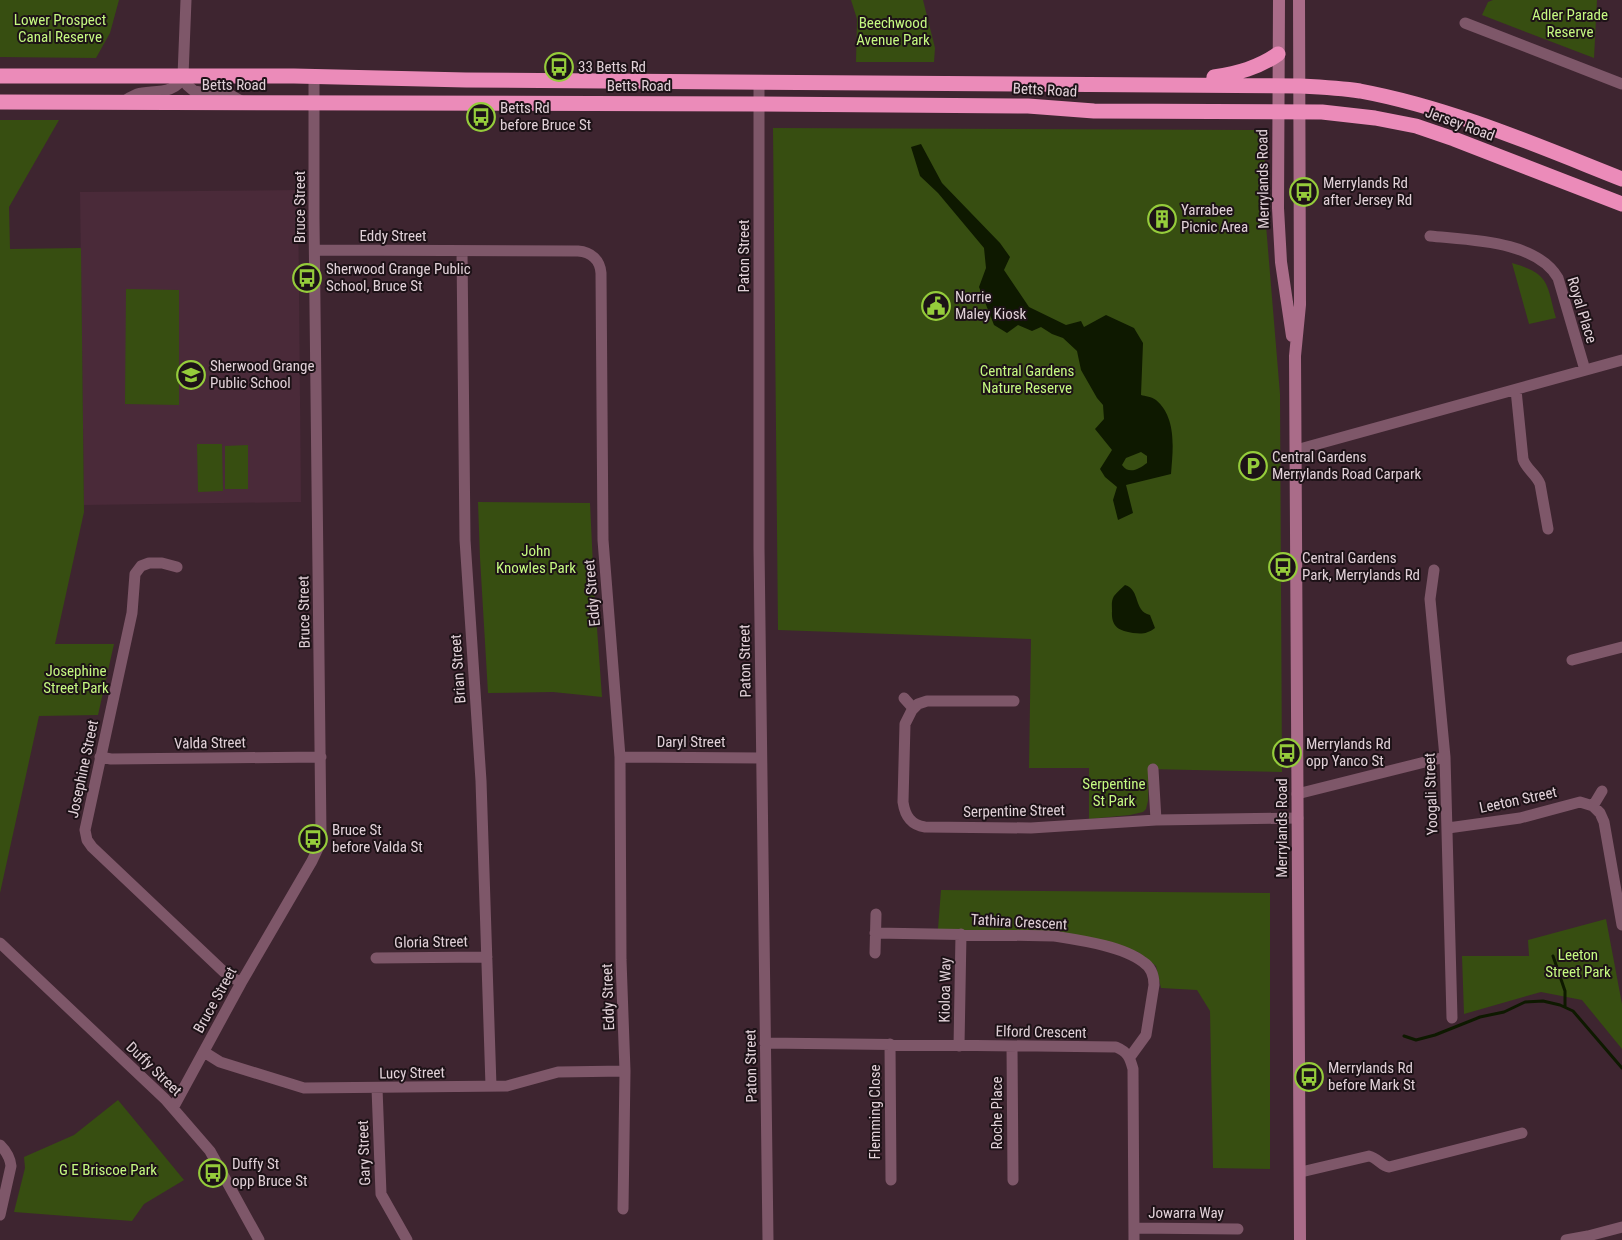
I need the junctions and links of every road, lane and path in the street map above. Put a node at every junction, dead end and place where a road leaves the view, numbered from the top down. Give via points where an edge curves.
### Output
1 (186, 0) edge
2 (1279, 0) edge
3 (1300, 0) edge
4 (1465, 23) dead end
5 (1278, 54) junction
6 (0, 76) edge
7 (183, 76) junction
8 (314, 76) junction
9 (759, 82) junction
10 (1622, 84) edge
11 (1196, 85) junction
12 (1278, 85) junction
13 (1299, 86) junction
14 (0, 102) edge
15 (123, 102) junction
16 (243, 102) junction
17 (315, 102) junction
18 (759, 104) junction
19 (1278, 112) junction
20 (1299, 112) junction
21 (1622, 179) edge
22 (1622, 204) edge
23 (1430, 236) dead end
24 (315, 250) junction
25 (462, 251) junction
26 (1295, 356) junction
27 (1622, 360) edge
28 (1585, 370) junction
29 (1516, 390) junction
30 (1296, 450) junction
31 (1548, 529) dead end
32 (177, 567) dead end
33 (1434, 570) dead end
34 (1622, 647) edge
35 (1572, 660) dead end
36 (904, 698) dead end
37 (1014, 701) dead end
38 (913, 708) junction
39 (100, 757) junction
40 (321, 757) junction
41 (620, 757) junction
42 (1445, 757) junction
43 (761, 758) junction
44 (1153, 769) dead end
45 (1602, 791) dead end
46 (1297, 794) junction
47 (1593, 806) junction
48 (1298, 818) junction
49 (1156, 820) junction
50 (1448, 828) junction
51 (1618, 878) edge
52 (876, 914) dead end
53 (1622, 925) edge
54 (875, 933) junction
55 (962, 934) junction
56 (0, 943) edge
57 (875, 954) dead end
58 (488, 957) junction
59 (376, 958) dead end
60 (241, 983) junction
61 (1452, 1018) dead end
62 (765, 1043) junction
63 (890, 1044) junction
64 (959, 1046) junction
65 (1012, 1046) junction
66 (204, 1052) junction
67 (1130, 1057) junction
68 (625, 1071) junction
69 (491, 1086) junction
70 (377, 1088) junction
71 (172, 1108) junction
72 (1522, 1133) dead end
73 (0, 1145) edge
74 (1300, 1172) junction
75 (891, 1180) dead end
76 (1013, 1180) dead end
77 (623, 1209) dead end
78 (0, 1215) edge
79 (1622, 1227) edge
80 (1134, 1228) junction
81 (1238, 1228) dead end
82 (259, 1240) edge
83 (407, 1240) edge
84 (768, 1240) edge
85 (1134, 1240) edge
86 (1300, 1240) edge
87 (1566, 1240) edge

1 - 7 street
2 - 5 main road, Merrylands Road
3 - 13 main road, Merrylands Road
4 - 10 street
5 - 11 highway via 1250,70 1214,77
5 - 12 main road, Merrylands Road
6 - 7 highway, Betts Road
7 - 8 highway, Betts Road
7 - 15 street via 174,87 136,94
7 - 16 street via 194,90 227,94
8 - 9 highway, Betts Road
8 - 17 street, Bruce Street
9 - 11 highway, Betts Road
9 - 18 street, Paton Street
11 - 12 highway, Betts Road
12 - 13 highway, Jersey Road
12 - 19 main road, Merrylands Road
13 - 20 main road, Merrylands Road
13 - 21 highway, Jersey Road via 1357,91 1428,107
14 - 15 highway, Betts Road
15 - 16 highway, Betts Road
16 - 17 highway, Betts Road
17 - 18 highway, Betts Road
17 - 24 street, Bruce Street
18 - 19 highway, Betts Road
18 - 43 street, Paton Street
19 - 20 highway, Jersey Road
19 - 26 main road, Merrylands Road via 1281,253
20 - 22 highway, Jersey Road via 1349,115 1416,126
20 - 26 main road, Merrylands Road via 1300,305
23 - 28 street, Royal Place via 1499,244 1523,252 1553,269
24 - 25 street, Eddy Street
24 - 40 street, Bruce Street
25 - 41 street, Eddy Street via 584,251 594,256 599,264 604,540
25 - 58 street, Brian Street via 465,540
26 - 30 main road, Merrylands Road
27 - 28 street
28 - 29 street
29 - 30 street
29 - 31 street via 1523,459 1538,478
30 - 46 main road, Merrylands Road
32 - 39 street, Josephine Street via 149,563 135,574 132,613
33 - 42 street, Yoogali Street via 1430,599
34 - 35 street
36 - 38 street
37 - 38 street via 932,700
38 - 49 street, Serpentine Street via 904,724 904,802 908,824 1031,828
39 - 40 street, Valda Street
39 - 60 street, Josephine Street via 85,830 90,844 224,972
40 - 60 street, Bruce Street via 320,844
41 - 43 street, Daryl Street
41 - 68 street, Eddy Street
42 - 46 street
42 - 50 street, Yoogali Street
43 - 62 street, Paton Street
44 - 49 street
45 - 47 street
46 - 48 main road, Merrylands Road
47 - 50 street, Leeton Street via 1580,802 1520,818
47 - 51 street via 1604,822
48 - 49 street, Serpentine Street
48 - 74 main road, Merrylands Road
50 - 61 street, Yoogali Street
51 - 53 street
52 - 54 street
54 - 55 street, Tathira Crescent
54 - 57 street
55 - 64 street, Kioloa Way
55 - 67 street, Tathira Crescent via 1054,936 1124,952 1143,962 1150,970 1154,985 1146,1035
56 - 71 street, Duffy Street
58 - 59 street, Gloria Street
58 - 69 street, Brian Street
60 - 66 street, Bruce Street
62 - 63 street, Elford Crescent
62 - 84 street, Paton Street
63 - 64 street, Elford Crescent
63 - 75 street, Flemming Close
64 - 65 street, Elford Crescent
65 - 67 street, Elford Crescent via 1116,1047
65 - 76 street, Roche Place
66 - 70 street, Lucy Street via 220,1062 304,1088
66 - 71 street, Bruce Street
67 - 80 street via 1134,1084
68 - 69 street, Lucy Street via 558,1072 513,1086
68 - 77 street, Eddy Street
69 - 70 street, Lucy Street
70 - 83 street, Gary Street via 381,1194
71 - 82 street, Duffy Street via 210,1151
72 - 74 street via 1389,1168 1369,1156
73 - 78 street via 11,1166
74 - 86 main road, Merrylands Road
79 - 87 street
80 - 81 street, Jowarra Way
80 - 85 street

